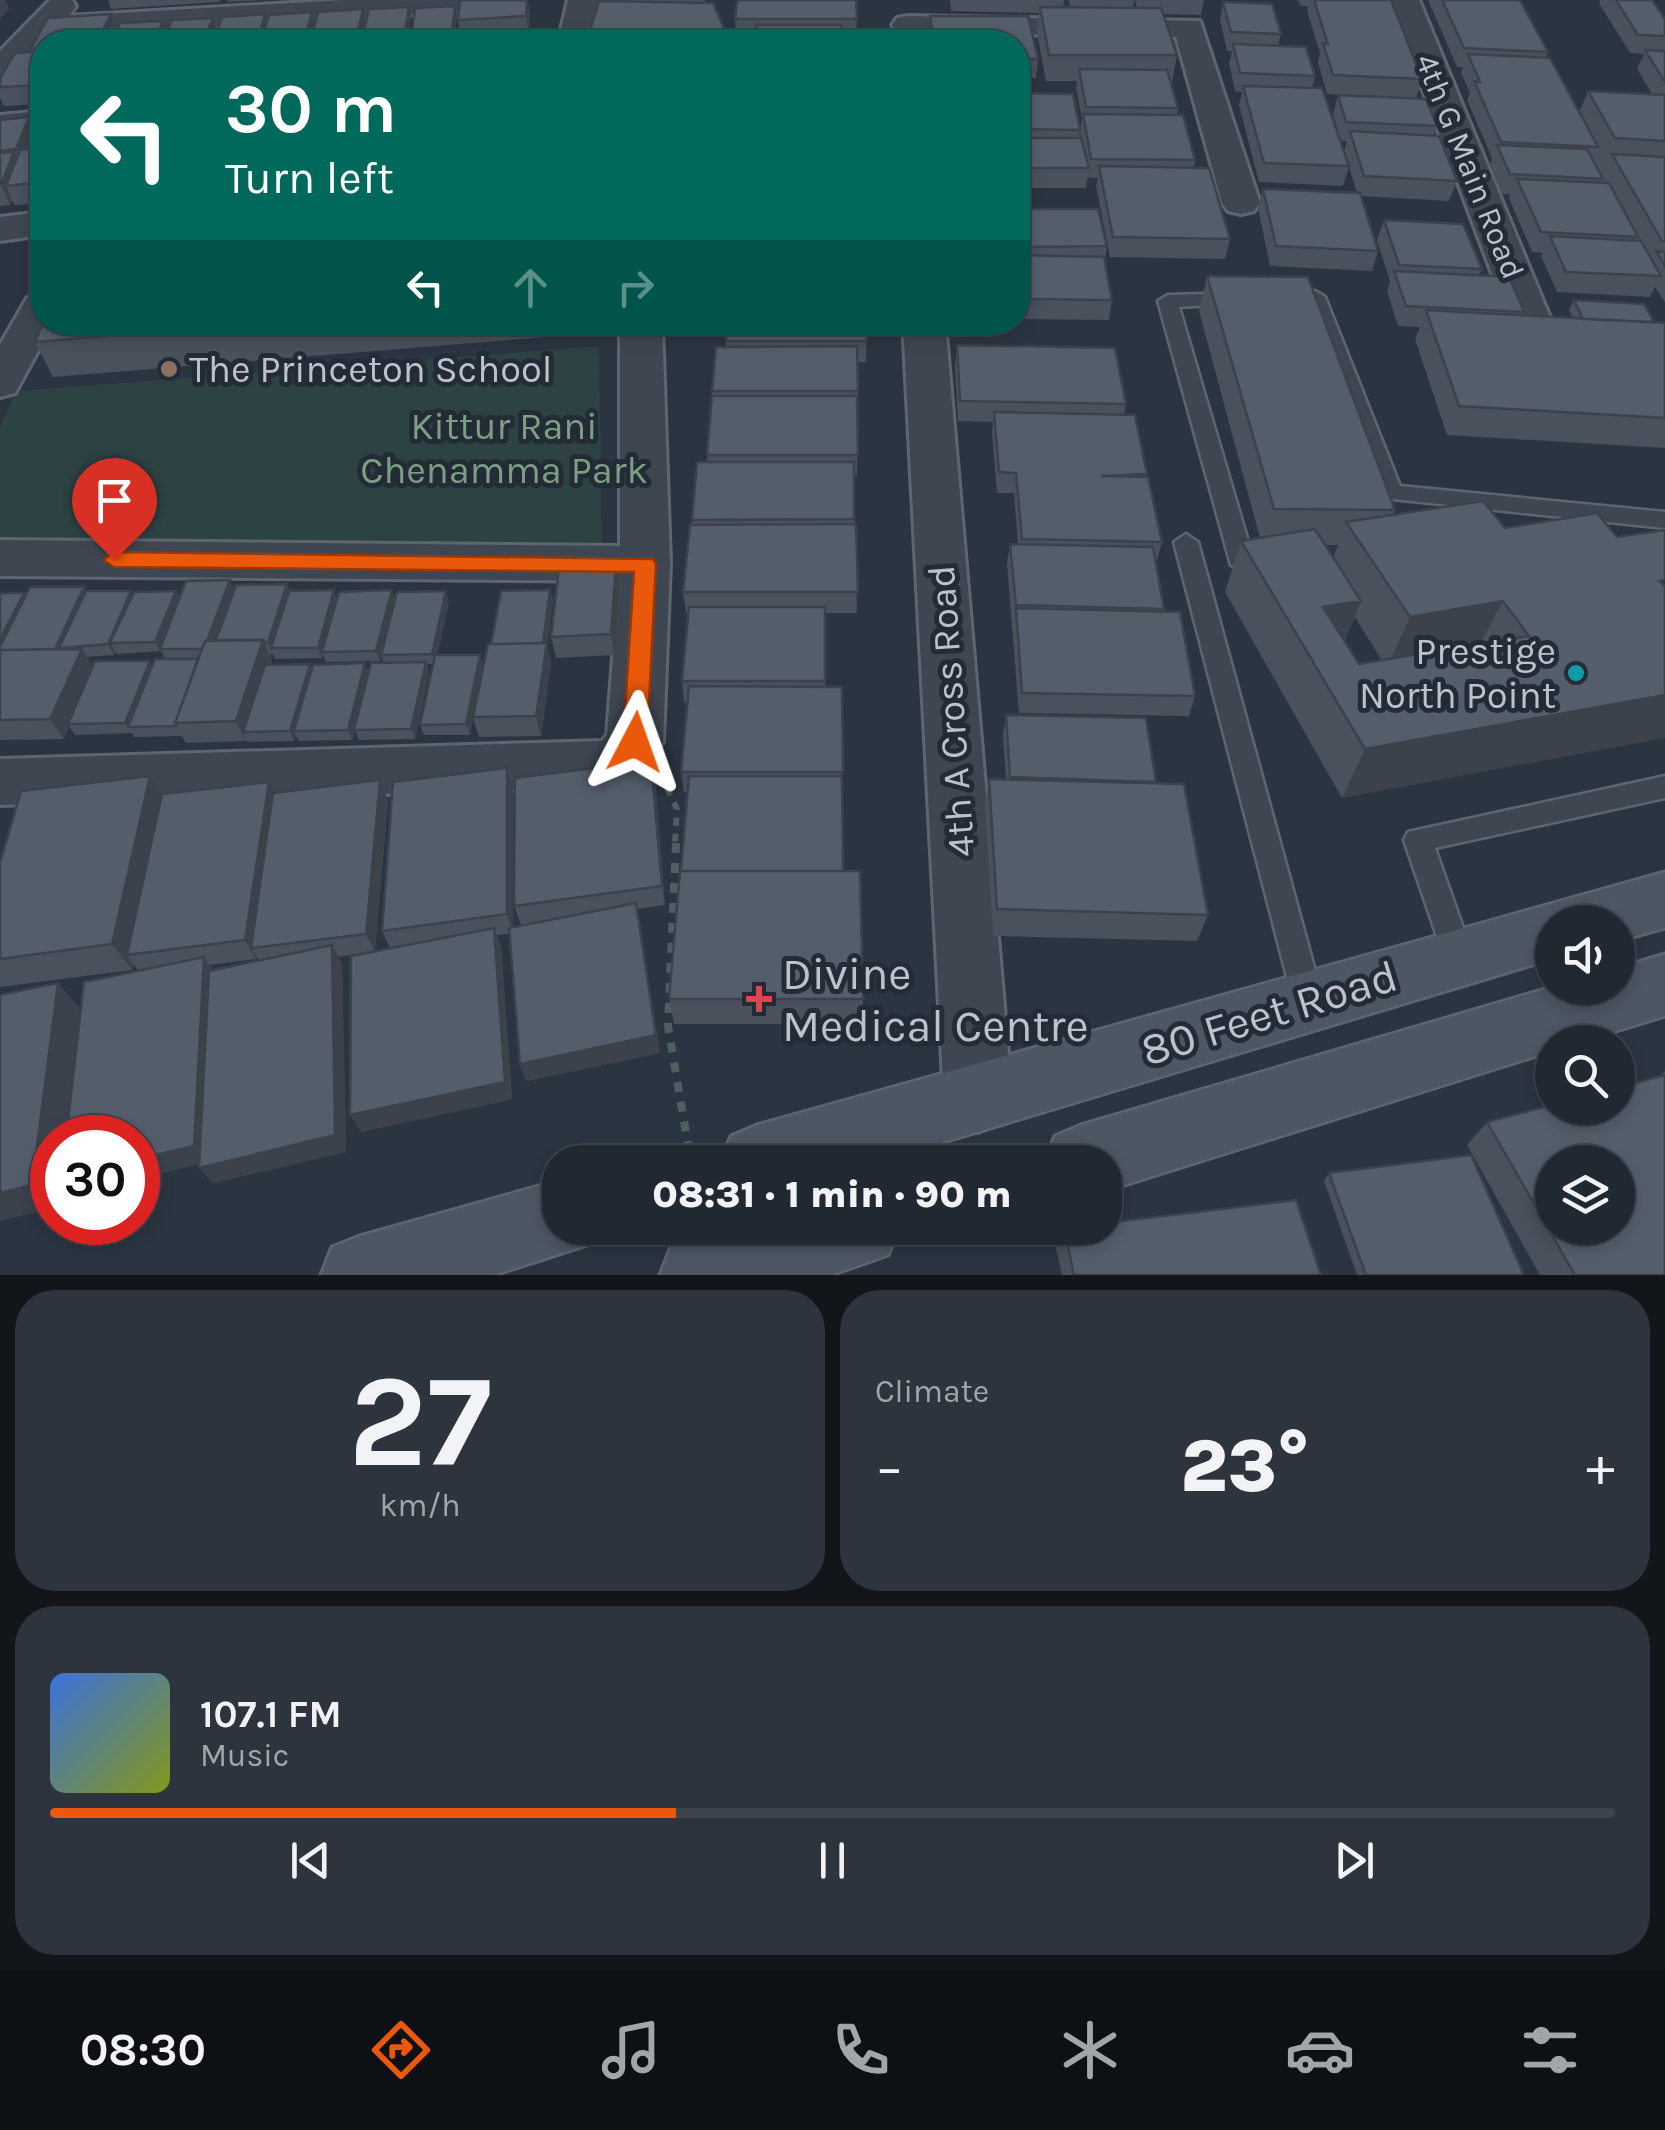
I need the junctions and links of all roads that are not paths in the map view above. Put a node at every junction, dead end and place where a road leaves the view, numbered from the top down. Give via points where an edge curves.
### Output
1 (66, 0) edge
2 (501, 0) edge
3 (583, 0) edge
4 (1404, 0) edge
5 (908, 22) edge
6 (41, 28) joint
7 (577, 30) edge
8 (30, 39) edge
9 (0, 70) edge
10 (30, 122) edge
11 (0, 124) edge
12 (1242, 203) dead end
13 (30, 225) edge
14 (0, 229) edge
15 (30, 329) edge
16 (1535, 332) edge
17 (641, 335) edge
18 (925, 335) edge
19 (0, 383) edge
20 (1665, 520) edge
21 (1186, 542) dead end
22 (0, 558) edge
23 (646, 564) junction
24 (1243, 565) dead end
25 (0, 782) edge
26 (1665, 787) edge
27 (1665, 900) edge
28 (1635, 908) edge
29 (1535, 935) edge
30 (1458, 956) junction
31 (1665, 985) edge
32 (1308, 1000) junction
33 (978, 1099) junction
34 (816, 1145) edge
35 (1122, 1150) edge
36 (542, 1223) edge
37 (802, 1245) edge
38 (360, 1275) edge
39 (699, 1275) edge

1 - 6 street
2 - 6 street
3 - 7 street
4 - 16 street, 4th G Main Road
5 - 12 street via 1189,28
8 - 9 street
10 - 11 street
13 - 14 street
15 - 19 street
17 - 23 street
18 - 33 street, 4th A Cross Road
20 - 24 lane via 1391,493 1316,297 1168,301
21 - 32 lane
22 - 23 street
23 - 25 street via 635,742 622,757 600,765
26 - 30 lane via 1418,840
27 - 28 main road
29 - 30 main road, 80 Feet Road
30 - 32 main road, 80 Feet Road
31 - 35 main road
32 - 33 main road, 80 Feet Road
33 - 34 main road, 80 Feet Road
36 - 38 main road
37 - 39 main road

